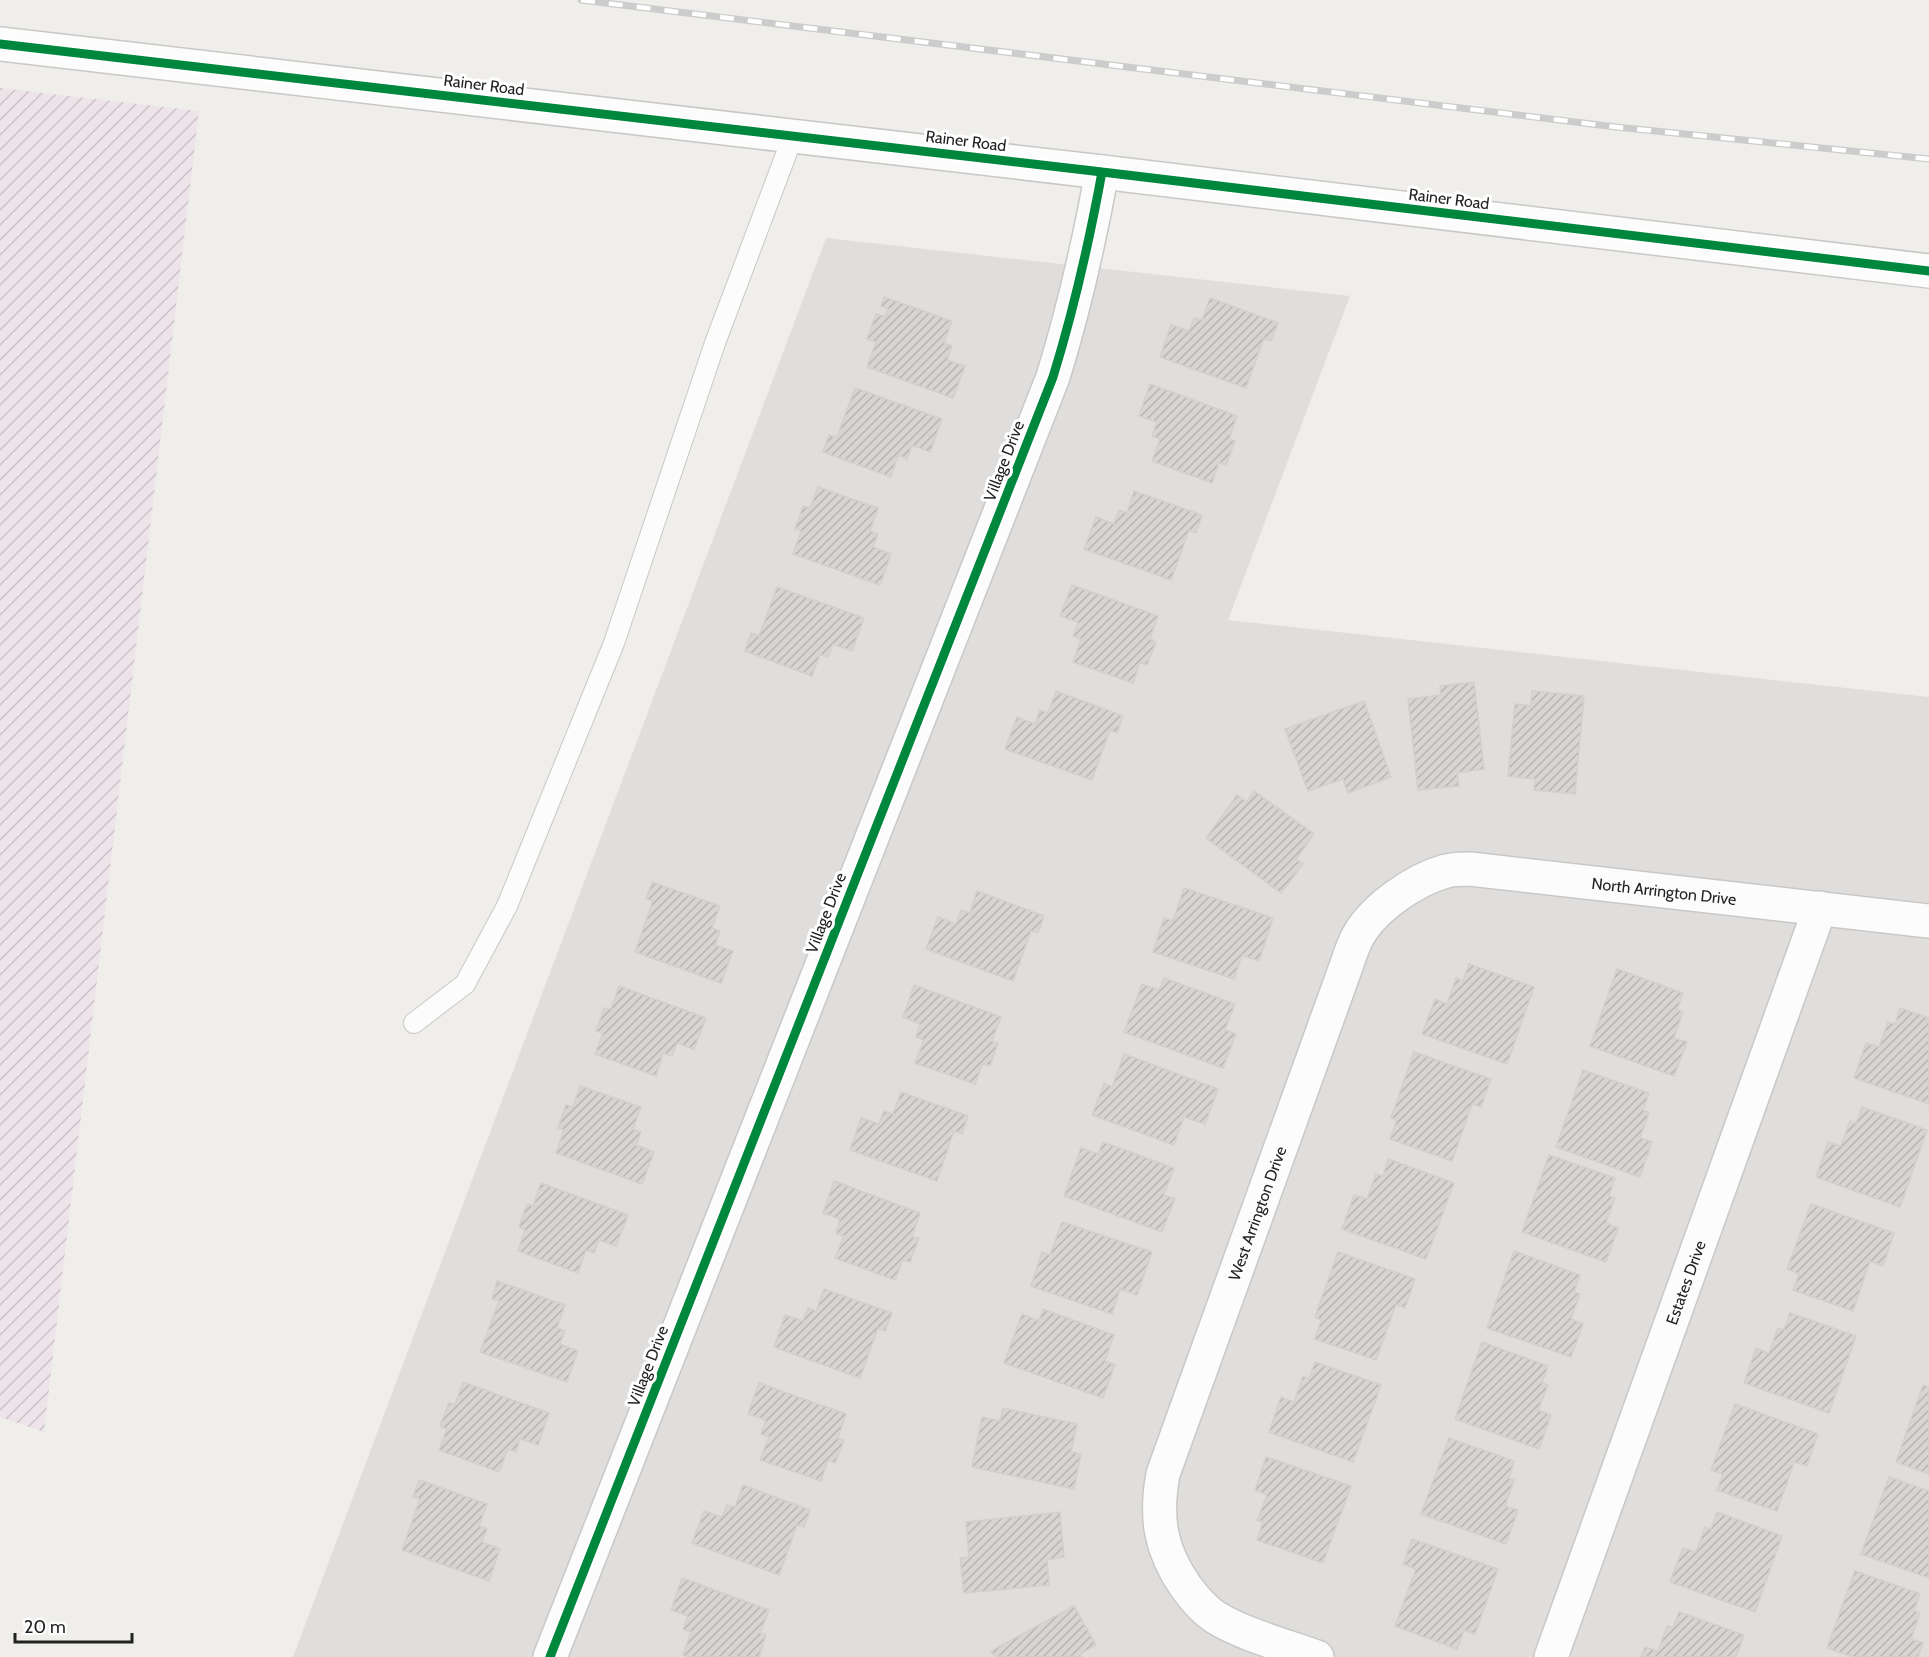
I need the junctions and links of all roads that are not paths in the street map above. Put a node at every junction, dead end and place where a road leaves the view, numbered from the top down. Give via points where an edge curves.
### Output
1 (0, 44) edge
2 (793, 136) junction
3 (1102, 172) junction
4 (1929, 272) edge
5 (1404, 891) joint
6 (1820, 908) junction
7 (1929, 921) edge
8 (414, 1023) dead end
9 (550, 1657) edge
10 (1317, 1657) edge
11 (1551, 1657) edge

1 - 2 street, Rainer Road
2 - 3 street, Rainer Road
2 - 8 lane via 715,344 614,643 507,906 465,984
3 - 4 street, Rainer Road
3 - 9 street, Village Drive via 1087,255 1053,377
5 - 6 street, North Arrington Drive via 1448,870 1470,869
5 - 10 street, West Arrington Drive via 1367,922 1356,939 1163,1474 1159,1495 1167,1558 1201,1606 1235,1627
6 - 7 street, North Arrington Drive
6 - 11 street, Estates Drive

